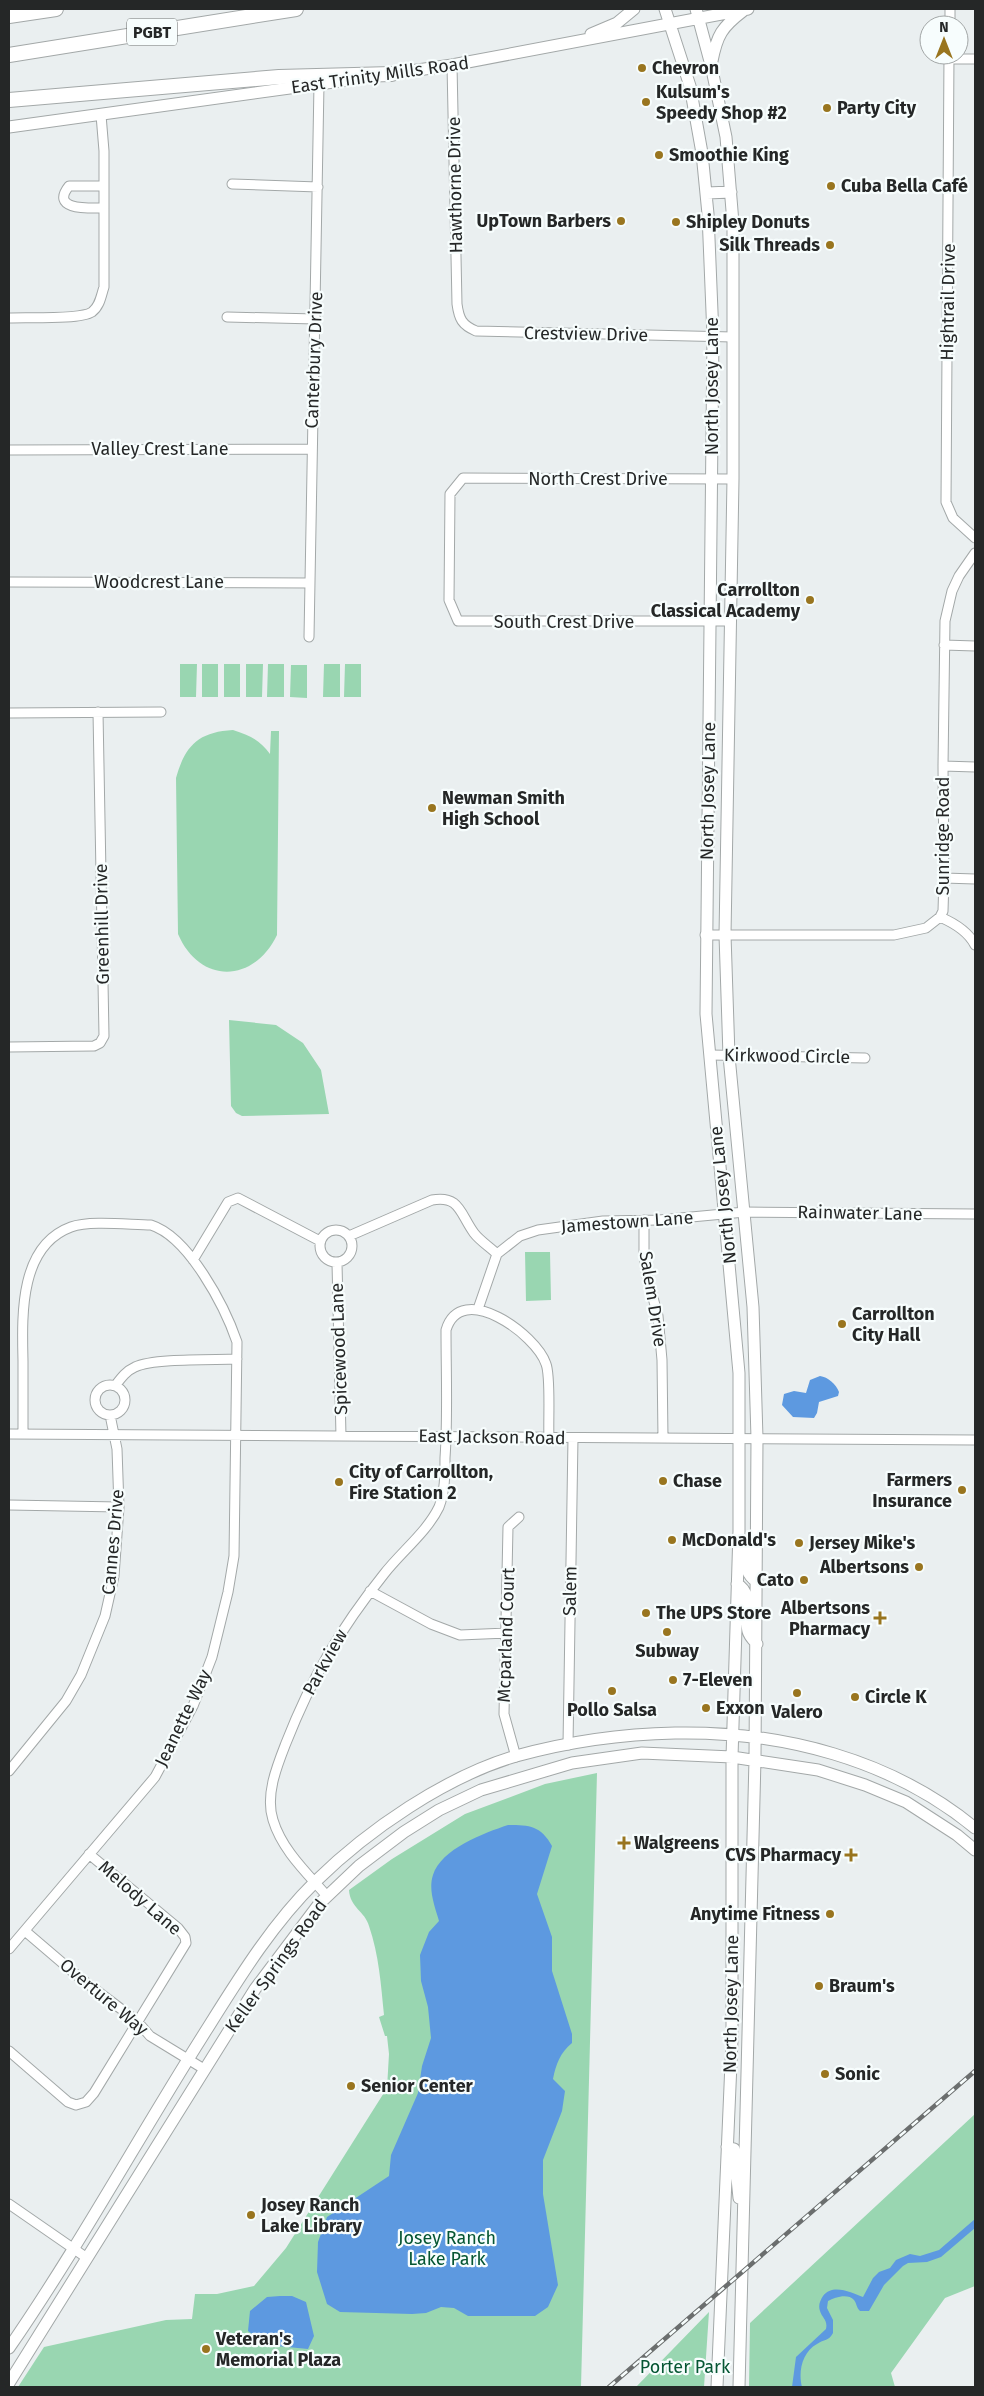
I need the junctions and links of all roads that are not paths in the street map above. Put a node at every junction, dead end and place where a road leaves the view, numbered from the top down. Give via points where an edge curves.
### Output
1 (56, 9) edge
2 (296, 9) edge
3 (634, 9) edge
4 (665, 9) edge
5 (745, 9) edge
6 (698, 14) edge
7 (9, 16) edge
8 (668, 24) junction
9 (573, 42) junction
10 (9, 56) edge
11 (711, 65) junction
12 (949, 65) edge
13 (452, 66) junction
14 (392, 74) junction
15 (319, 84) junction
16 (9, 100) edge
17 (101, 114) junction
18 (9, 126) edge
19 (232, 184) dead end
20 (104, 186) junction
21 (318, 187) junction
22 (731, 192) junction
23 (706, 193) junction
24 (104, 208) junction
25 (457, 304) joint
26 (227, 317) dead end
27 (9, 318) edge
28 (316, 319) junction
29 (713, 336) junction
30 (732, 337) junction
31 (312, 449) junction
32 (9, 450) edge
33 (711, 479) junction
34 (732, 479) junction
35 (975, 538) edge
36 (975, 553) edge
37 (9, 582) edge
38 (309, 582) junction
39 (458, 622) joint
40 (709, 622) junction
41 (731, 622) junction
42 (309, 637) dead end
43 (944, 645) junction
44 (975, 646) edge
45 (98, 712) junction
46 (161, 712) dead end
47 (9, 713) edge
48 (942, 766) junction
49 (975, 767) edge
50 (944, 878) junction
51 (975, 879) edge
52 (940, 917) junction
53 (705, 935) junction
54 (725, 935) junction
55 (975, 945) edge
56 (9, 1048) edge
57 (710, 1055) junction
58 (729, 1056) junction
59 (865, 1058) dead end
60 (745, 1212) junction
61 (725, 1214) junction
62 (975, 1214) edge
63 (644, 1220) junction
64 (349, 1236) junction
65 (320, 1241) junction
66 (497, 1254) junction
67 (194, 1260) junction
68 (337, 1262) junction
69 (478, 1309) junction
70 (236, 1359) junction
71 (115, 1386) junction
72 (110, 1415) junction
73 (9, 1434) edge
74 (23, 1434) junction
75 (113, 1434) junction
76 (237, 1435) junction
77 (342, 1436) junction
78 (446, 1436) junction
79 (549, 1437) junction
80 (573, 1438) junction
81 (663, 1438) junction
82 (740, 1438) junction
83 (757, 1438) junction
84 (975, 1440) edge
85 (9, 1505) edge
86 (118, 1507) junction
87 (519, 1516) dead end
88 (739, 1530) junction
89 (757, 1582) junction
90 (737, 1584) junction
91 (370, 1592) junction
92 (507, 1633) junction
93 (756, 1644) junction
94 (734, 1735) junction
95 (755, 1736) junction
96 (568, 1745) junction
97 (516, 1756) junction
98 (732, 1757) junction
99 (755, 1759) junction
100 (572, 1763) junction
101 (9, 1771) edge
102 (975, 1828) edge
103 (975, 1850) edge
104 (89, 1854) junction
105 (315, 1882) junction
106 (327, 1896) junction
107 (25, 1931) junction
108 (9, 1949) edge
109 (137, 2021) junction
110 (9, 2051) edge
111 (188, 2059) junction
112 (204, 2069) junction
113 (727, 2147) junction
114 (9, 2204) edge
115 (743, 2222) junction
116 (73, 2249) junction
117 (87, 2258) junction
118 (9, 2348) edge
119 (9, 2383) edge
120 (718, 2387) edge
121 (739, 2387) edge

1 - 7 highway
2 - 10 highway, PGBT
3 - 9 main road via 617,23
4 - 8 main road, North Josey Lane
5 - 6 main road, East Trinity Mills Road
5 - 11 main road via 727,23 720,34
6 - 8 main road, East Trinity Mills Road
6 - 11 main road, North Josey Lane
8 - 9 main road, East Trinity Mills Road
8 - 23 main road, North Josey Lane via 690,86
9 - 13 main road, East Trinity Mills Road
11 - 22 main road, North Josey Lane via 726,137
12 - 35 street, Hightrail Drive via 946,502 953,518
13 - 14 main road, East Trinity Mills Road
13 - 25 street, Hawthorne Drive
14 - 15 main road, East Trinity Mills Road
14 - 16 highway via 279,77
15 - 17 main road, East Trinity Mills Road
15 - 21 street, Canterbury Drive
17 - 18 main road, East Trinity Mills Road
17 - 20 street
19 - 21 street
20 - 24 street
20 - 24 street via 69,186 65,192 68,204 73,207
21 - 28 street, Canterbury Drive
22 - 23 main road
22 - 30 main road, North Josey Lane
23 - 29 main road, North Josey Lane
24 - 27 street via 104,287 99,304 91,312 77,316
25 - 29 street, Crestview Drive via 459,317 465,326 476,331 592,336
26 - 28 street
28 - 31 street, Canterbury Drive
29 - 30 street, Crestview Drive
29 - 33 main road, North Josey Lane
30 - 34 main road, North Josey Lane
31 - 32 street, Valley Crest Lane
31 - 38 street, Canterbury Drive
33 - 34 street, North Crest Drive
33 - 39 street, North Crest Drive via 463,478 450,494 450,600
33 - 40 main road, North Josey Lane
34 - 41 main road, North Josey Lane
36 - 43 street, Sunridge Road via 952,591 947,607
37 - 38 street, Woodcrest Lane
38 - 42 street, Canterbury Drive
39 - 40 street, South Crest Drive
40 - 41 street, South Crest Drive
40 - 53 main road, North Josey Lane
41 - 54 main road, North Josey Lane
43 - 44 street
43 - 48 street, Sunridge Road
45 - 46 street
45 - 47 street
45 - 56 street, Greenhill Drive via 104,1036 94,1046
48 - 49 street
48 - 50 street, Sunridge Road
50 - 51 street
50 - 52 street, Sunridge Road
52 - 54 street, Sunridge Road via 926,928 894,935
52 - 55 street via 962,929
53 - 54 street, Sunridge Road
53 - 57 main road, North Josey Lane
54 - 58 main road, North Josey Lane
57 - 58 street, Kirkwood Circle
57 - 61 main road, North Josey Lane
58 - 59 street, Kirkwood Circle
58 - 60 main road, North Josey Lane
60 - 61 street, Jamestown Lane
60 - 62 street, Rainwater Lane
60 - 83 main road, North Josey Lane via 754,1307
61 - 63 street, Jamestown Lane
61 - 82 main road, North Josey Lane via 740,1374
63 - 66 street, Jamestown Lane via 583,1222 538,1230 520,1236
63 - 81 street, Salem Drive via 644,1256 661,1342
64 - 65 street via 336,1230 326,1233
64 - 66 street via 443,1198 456,1203 474,1234
64 - 68 street, Spicewood Lane via 352,1250 346,1259
65 - 67 street via 238,1198 228,1202
65 - 68 street, Spicewood Lane via 323,1256
66 - 69 street
67 - 70 street, Jeanette Way via 230,1323 236,1342
67 - 74 street, Jeanette Way via 171,1235 151,1225 81,1224 59,1234 43,1247 26,1286 22,1316
68 - 77 street, Spicewood Lane
69 - 78 street, Parkview via 464,1309 454,1314 446,1330
69 - 79 street via 523,1332 541,1354 547,1366
70 - 71 street via 157,1362 137,1366 126,1372
70 - 76 street, Jeanette Way
71 - 72 street via 123,1392 125,1403 120,1412
71 - 72 street via 101,1387 94,1399 100,1412
72 - 75 street, Cannes Drive
73 - 74 street, East Jackson Road
74 - 75 street, East Jackson Road
75 - 76 street, East Jackson Road
75 - 86 street, Cannes Drive via 117,1449
76 - 77 street, East Jackson Road
76 - 104 street, Jeanette Way via 234,1556 212,1657 193,1706 155,1777
77 - 78 street, East Jackson Road
78 - 79 street, East Jackson Road
78 - 91 street, Parkview via 444,1483 439,1506 429,1523
79 - 80 street, East Jackson Road
80 - 81 street, East Jackson Road
80 - 96 street, Salem
81 - 82 street, East Jackson Road
82 - 83 street, East Jackson Road
82 - 88 main road, North Josey Lane
83 - 84 street, East Jackson Road
83 - 89 main road, North Josey Lane
85 - 86 street
86 - 101 street, Cannes Drive via 114,1576 102,1624 81,1675 66,1701
87 - 92 street, Mcparland Court via 508,1527
88 - 89 main road via 744,1537 746,1569
88 - 90 main road, North Josey Lane
89 - 93 main road, North Josey Lane
90 - 93 main road via 747,1594 748,1633
90 - 94 main road, North Josey Lane
91 - 92 street via 431,1624 460,1635
91 - 105 street, Parkview via 328,1652 304,1699 277,1767 270,1800 272,1819 283,1843
92 - 97 street, Mcparland Court via 504,1714
93 - 95 main road, North Josey Lane
94 - 95 main road, Keller Springs Road
94 - 96 main road, Keller Springs Road via 651,1733
94 - 98 main road, North Josey Lane
95 - 99 main road, North Josey Lane
95 - 102 main road, Keller Springs Road via 848,1757 936,1801
96 - 97 main road, Keller Springs Road
96 - 100 main road
97 - 105 main road, Keller Springs Road via 480,1769 429,1796 369,1834
98 - 99 main road, Keller Springs Road
98 - 100 main road, Keller Springs Road via 642,1753
98 - 113 main road, North Josey Lane via 732,2040
99 - 103 main road, Keller Springs Road via 818,1770 865,1785 906,1802
99 - 115 main road, North Josey Lane
100 - 106 main road, Keller Springs Road via 481,1790 440,1810 359,1866
104 - 107 street, Jeanette Way
104 - 109 street, Melody Lane via 178,1928 184,1937 186,1944
105 - 106 street, Parkview
105 - 111 main road, Keller Springs Road via 262,1944
106 - 112 main road, Keller Springs Road via 255,1989
107 - 108 street, Jeanette Way
107 - 109 street, Overture Way
109 - 110 street, Melody Lane via 94,2093 86,2102 76,2105 68,2102
109 - 111 street, Overture Way via 150,2036
111 - 112 street
111 - 116 main road, Keller Springs Road
112 - 117 main road, Keller Springs Road
113 - 115 main road via 734,2149
113 - 120 main road, North Josey Lane
114 - 116 street
115 - 121 main road, North Josey Lane
116 - 117 street
116 - 118 main road, Keller Springs Road
117 - 119 main road, Keller Springs Road

